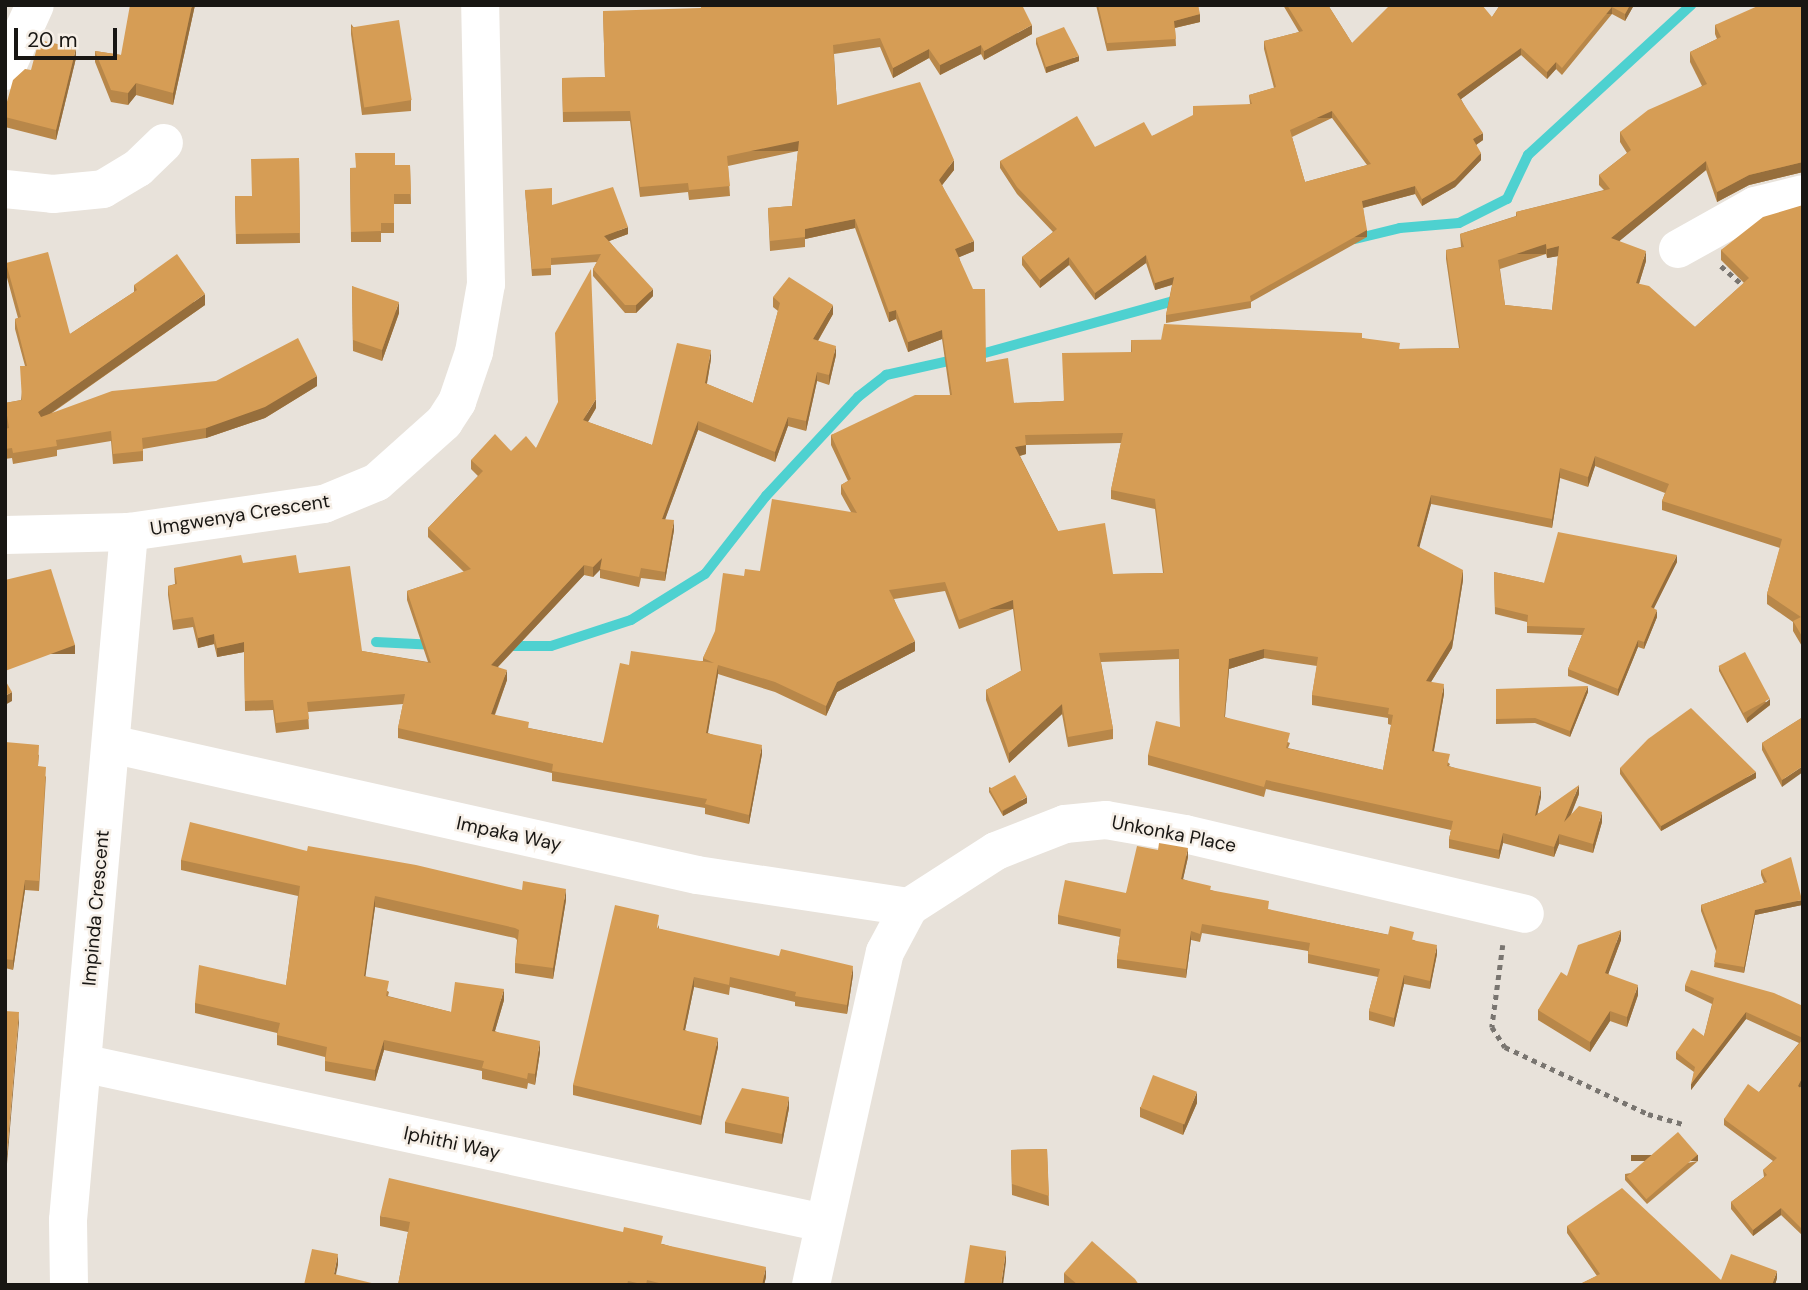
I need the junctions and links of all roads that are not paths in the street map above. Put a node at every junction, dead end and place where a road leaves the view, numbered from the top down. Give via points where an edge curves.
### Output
1 (35, 5) edge
2 (480, 5) edge
3 (5, 71) edge
4 (164, 143) dead end
5 (5, 189) edge
6 (1803, 194) edge
7 (1685, 245) road end
8 (129, 532) junction
9 (5, 535) edge
10 (111, 744) junction
11 (909, 907) junction
12 (1517, 912) road end
13 (82, 1063) junction
14 (823, 1223) junction
15 (69, 1285) edge
16 (811, 1285) edge

1 - 3 street
2 - 8 street, Umgwenya Crescent via 486,284 474,352 457,402 444,422 377,482 345,497 206,524
4 - 5 street via 138,167 103,189 53,194
6 - 7 street via 1755,205
8 - 9 street, Umgwenya Crescent
8 - 10 street, Impinda Crescent
10 - 11 street, Impaka Way via 697,875
10 - 13 street, Impinda Crescent
11 - 12 street, Unkonka Place via 996,851 1065,824 1106,820 1185,834
11 - 14 street, Unkonka Place via 885,952
13 - 14 street, Iphithi Way
13 - 15 street, Impinda Crescent via 68,1220
14 - 16 street, Unkonka Place

